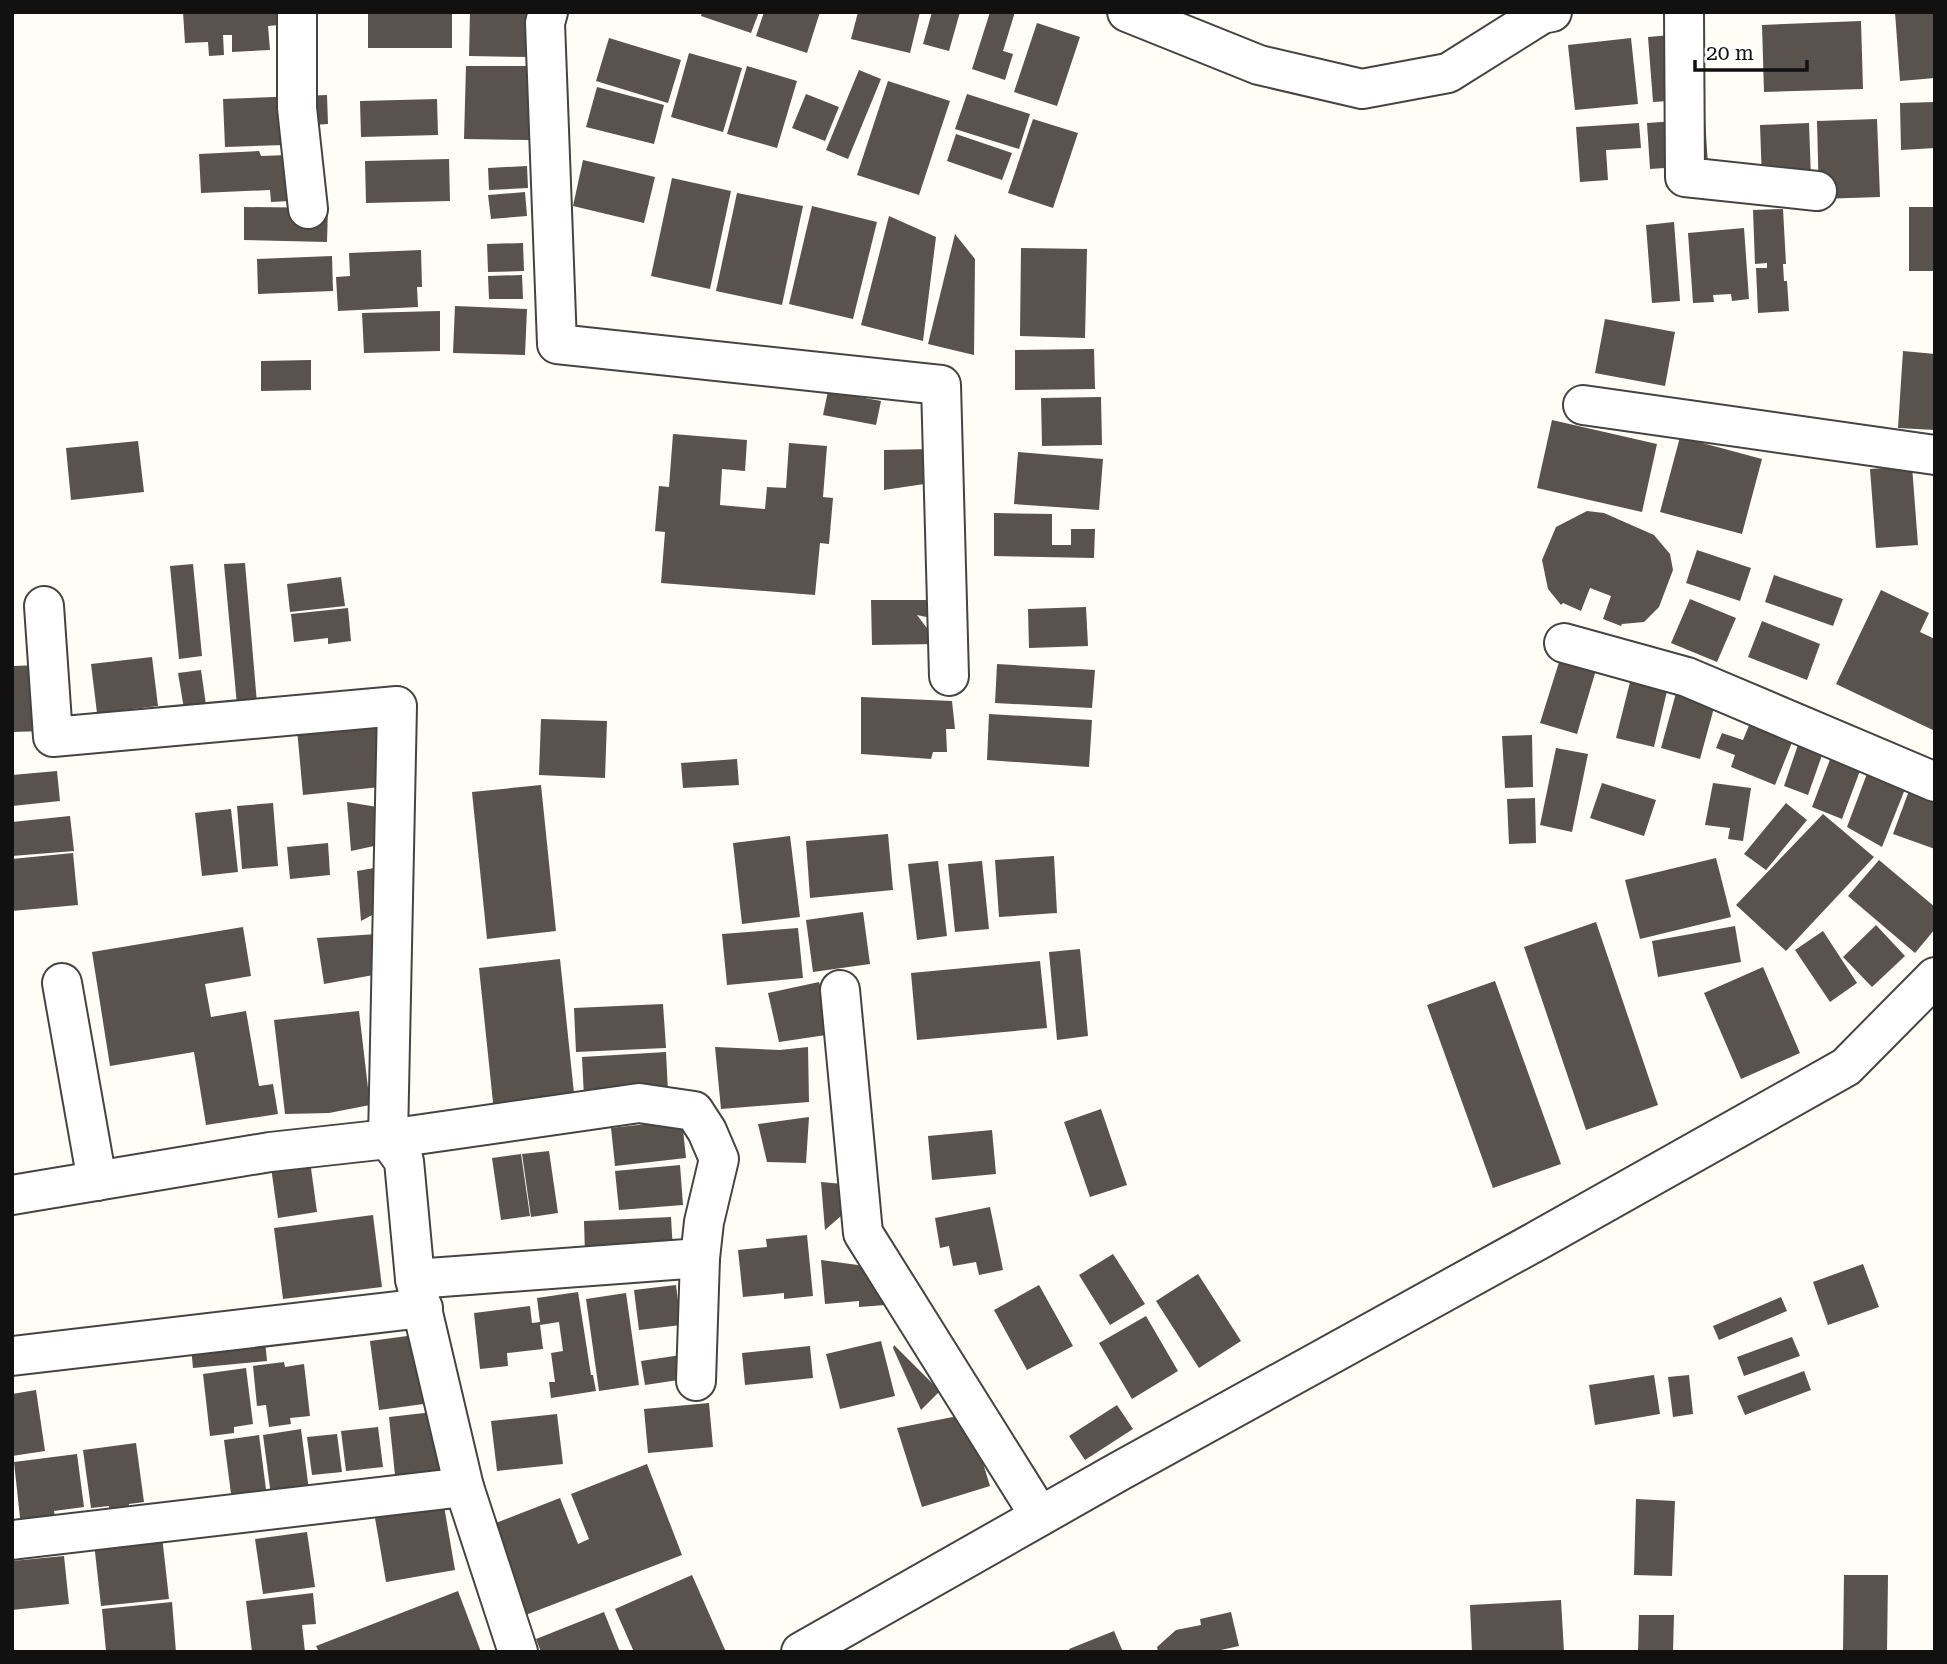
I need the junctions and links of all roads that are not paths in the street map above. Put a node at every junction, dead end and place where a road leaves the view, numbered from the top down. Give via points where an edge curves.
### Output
1 (297, 12) edge
2 (548, 12) edge
3 (1127, 12) edge
4 (1552, 12) edge
5 (1684, 12) edge
6 (1817, 191) dead end
7 (308, 209) dead end
8 (1583, 405) dead end
9 (1935, 455) edge
10 (44, 606) dead end
11 (1564, 643) dead end
12 (949, 676) dead end
13 (1935, 782) edge
14 (1935, 977) edge
15 (62, 983) dead end
16 (840, 990) dead end
17 (388, 1139) junction
18 (97, 1181) junction
19 (12, 1195) edge
20 (699, 1258) junction
21 (419, 1294) junction
22 (12, 1356) edge
23 (696, 1381) dead end
24 (464, 1487) junction
25 (1040, 1516) junction
26 (12, 1540) edge
27 (518, 1652) edge
28 (801, 1652) edge

1 - 7 street via 298,108
2 - 12 street via 557,344 941,385
3 - 4 street via 1259,65 1362,89 1448,73
5 - 6 street via 1685,177
8 - 9 street
10 - 17 street via 53,737 397,706
11 - 13 street via 1687,677
14 - 25 street via 1846,1067
15 - 18 street
16 - 25 street via 863,1233
17 - 18 street via 270,1152
17 - 20 street via 639,1103 694,1111 719,1160
17 - 21 street via 404,1161
18 - 19 street
20 - 21 street
20 - 23 street
21 - 22 street
21 - 24 street
24 - 26 street
24 - 27 street
25 - 28 street

